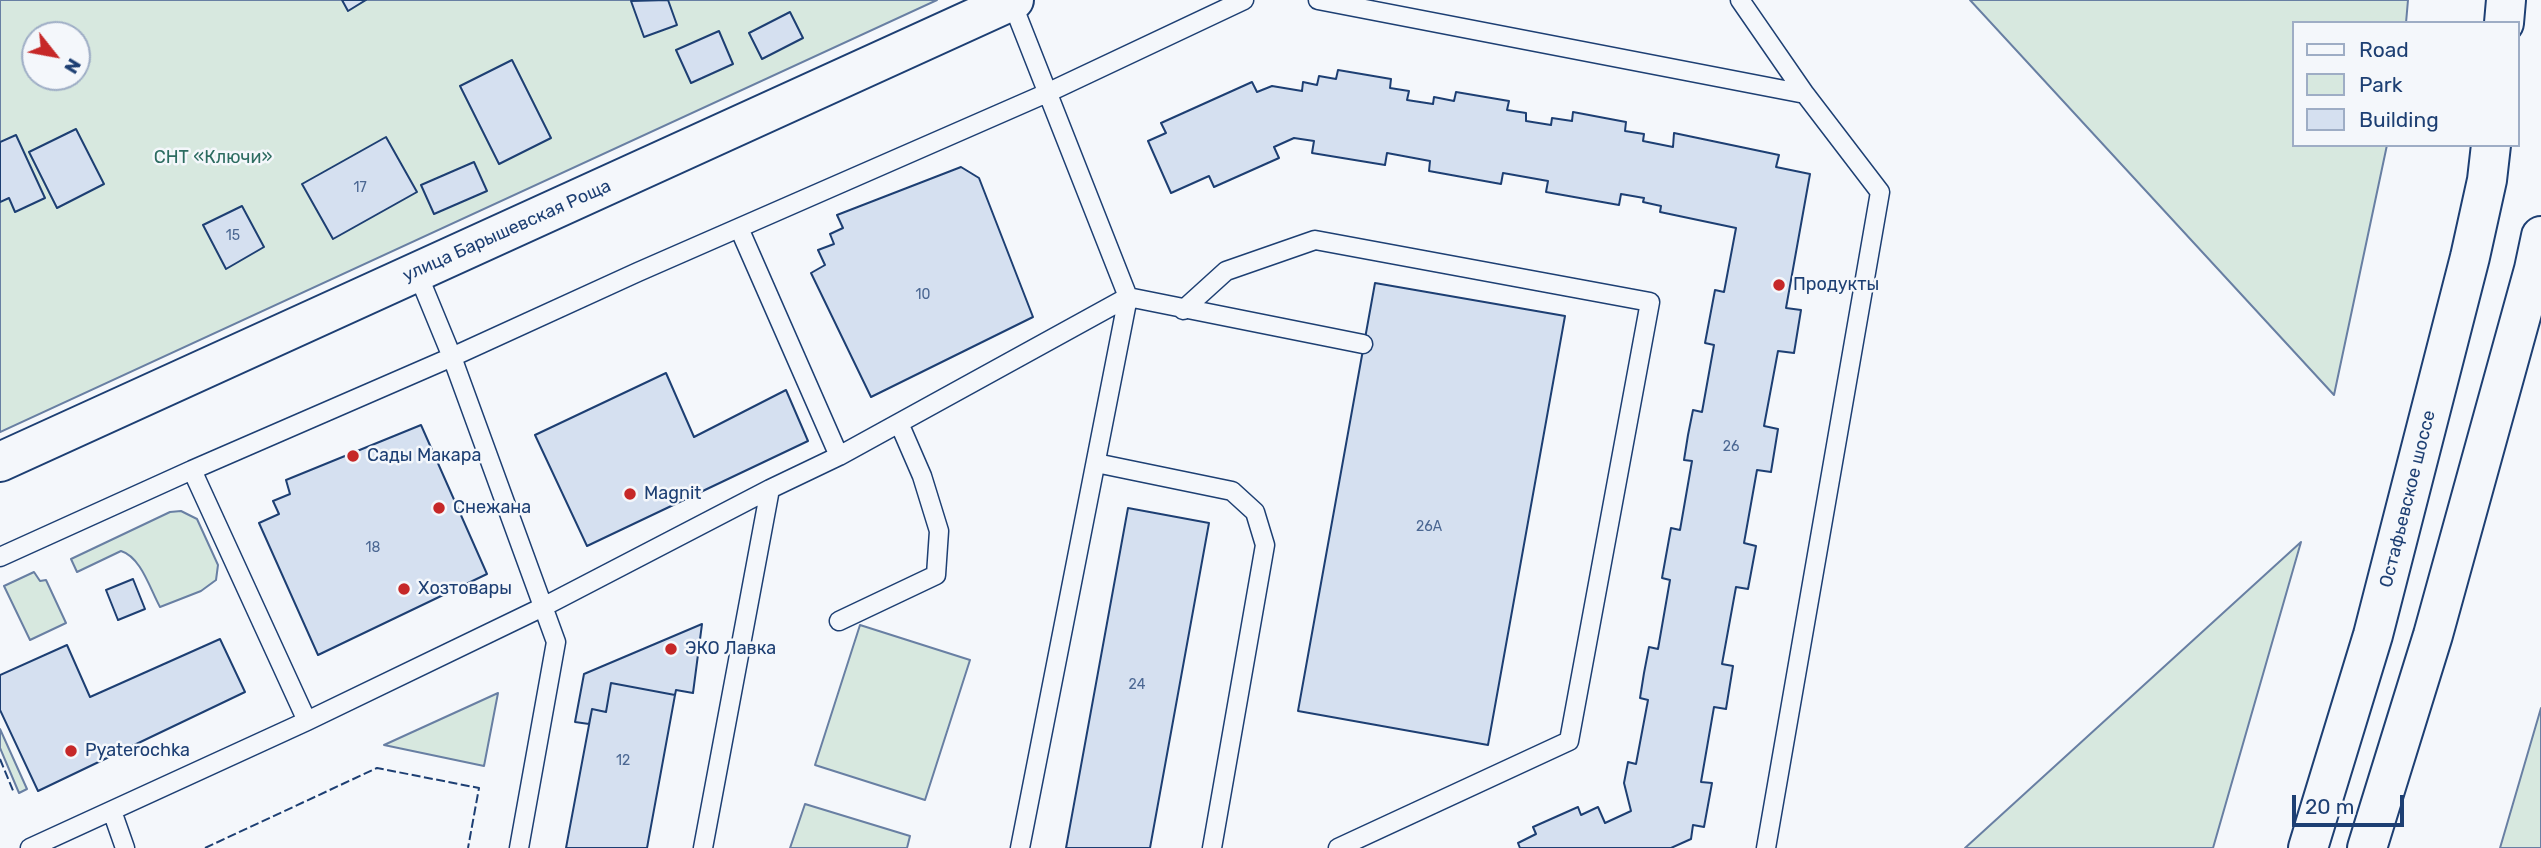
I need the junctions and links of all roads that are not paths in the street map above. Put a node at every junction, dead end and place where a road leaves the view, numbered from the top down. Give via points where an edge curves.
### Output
1 (1244, 0) edge
2 (1318, 0) edge
3 (1740, 0) edge
4 (2506, 0) edge
5 (1012, 1) edge
6 (2504, 21) edge
7 (1047, 93) junction
8 (1805, 94) junction
9 (2491, 147) edge
10 (738, 228) junction
11 (2541, 236) edge
12 (417, 272) junction
13 (1128, 297) junction
14 (1183, 310) junction
15 (1363, 344) dead end
16 (452, 357) junction
17 (899, 423) junction
18 (839, 456) junction
19 (0, 462) edge
20 (1096, 463) junction
21 (192, 470) junction
22 (770, 489) junction
23 (0, 557) edge
24 (543, 607) junction
25 (839, 621) dead end
26 (307, 721) junction
27 (111, 811) junction
28 (30, 848) edge
29 (125, 848) edge
30 (519, 848) edge
31 (703, 848) edge
32 (1020, 848) edge
33 (1212, 848) edge
34 (1338, 848) edge
35 (1766, 848) edge
36 (2308, 848) edge
37 (2367, 848) edge

1 - 7 lane
2 - 8 lane
3 - 8 lane
4 - 6 main road
5 - 7 lane
5 - 12 main road, улица Барышевская Роща
7 - 10 lane
7 - 13 lane
8 - 35 lane via 1880,192
9 - 36 main road, Остафьевское шоссе via 2470,257 2373,635
10 - 16 lane
10 - 18 lane
11 - 37 main road via 2433,635
12 - 16 lane
12 - 19 main road, улица Барышевская Роща
13 - 14 lane
13 - 17 lane
13 - 20 lane
14 - 15 lane
14 - 34 lane via 1226,271 1315,240 1650,302 1569,741
16 - 21 lane
16 - 24 lane
17 - 18 lane
17 - 25 lane via 939,531 936,575
18 - 22 lane
20 - 32 lane
20 - 33 lane via 1232,491 1255,512 1265,545
21 - 23 lane
21 - 26 lane
22 - 24 lane
22 - 31 lane
24 - 26 lane
24 - 30 lane via 556,642
26 - 27 lane
27 - 28 lane
27 - 29 lane

